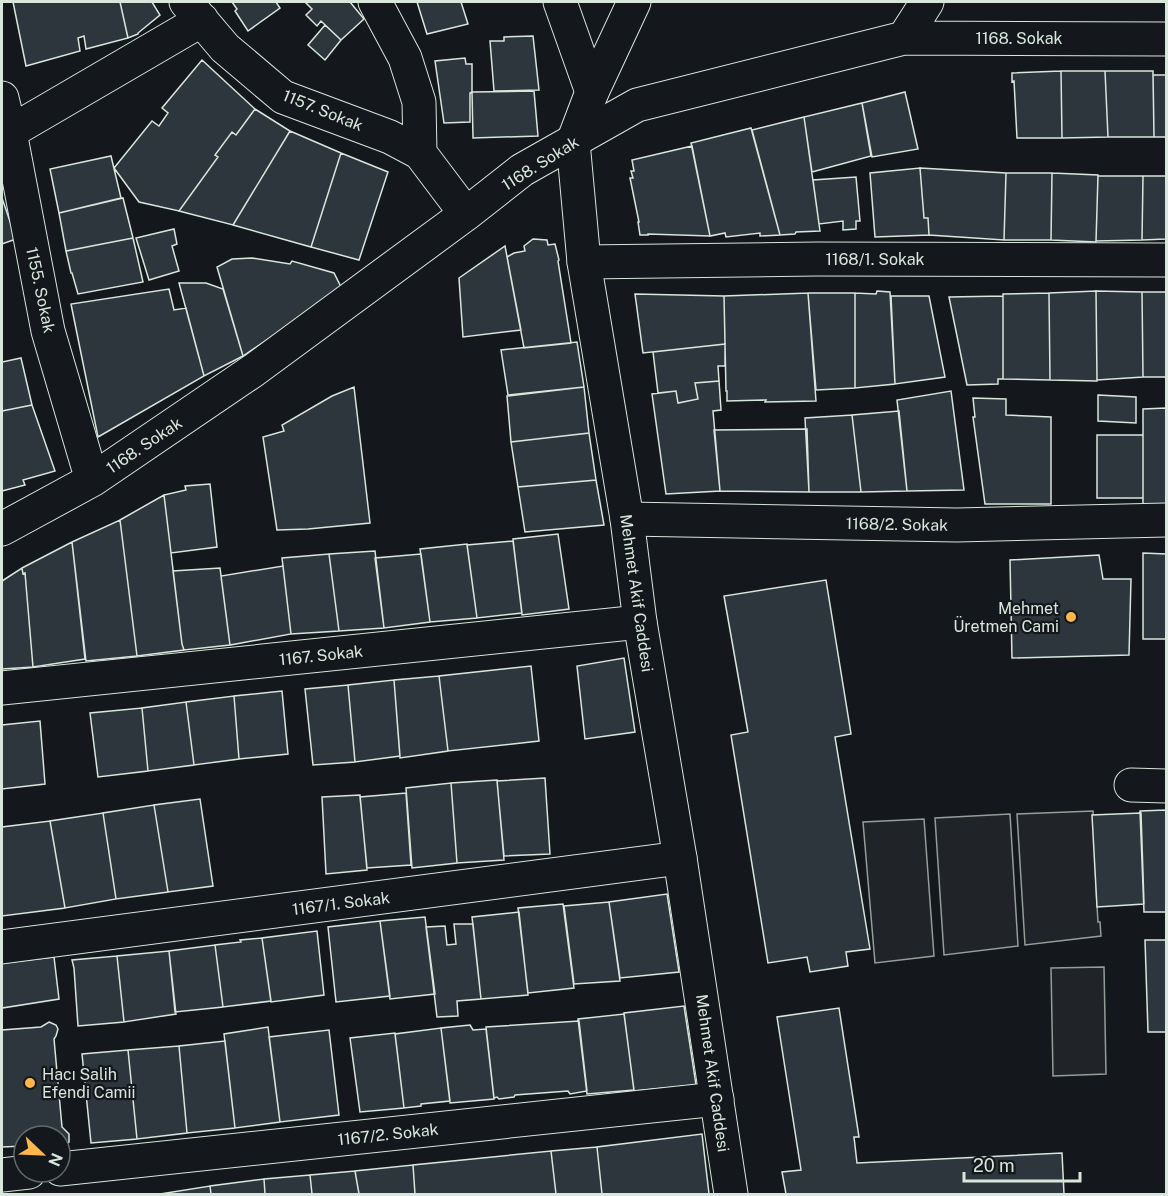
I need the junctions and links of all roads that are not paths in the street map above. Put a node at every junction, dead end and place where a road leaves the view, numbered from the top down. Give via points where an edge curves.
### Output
1 (375, 2) edge
2 (560, 2) edge
3 (634, 2) edge
4 (927, 2) edge
5 (194, 11) edge
6 (904, 38) junction
7 (1167, 39) edge
8 (592, 92) junction
9 (2, 98) edge
10 (10, 132) junction
11 (573, 142) junction
12 (420, 153) junction
13 (466, 214) junction
14 (1167, 260) edge
15 (584, 262) junction
16 (92, 480) junction
17 (627, 519) junction
18 (1167, 520) edge
19 (2, 529) edge
20 (640, 621) junction
21 (2, 688) edge
22 (1131, 785) dead end
23 (1167, 786) edge
24 (680, 858) junction
25 (2, 947) edge
26 (717, 1099) junction
27 (72, 1168) edge
28 (730, 1194) edge

1 - 12 street via 405,58 419,102
2 - 8 street
3 - 8 street, Mehmet Akif Caddesi
4 - 6 street
5 - 10 street
5 - 12 street, 1157. Sokak via 225,48 283,97 390,137
6 - 7 street, 1168. Sokak
6 - 11 street, 1168. Sokak via 637,105
8 - 11 street, Mehmet Akif Caddesi
9 - 10 street, 1155. Sokak
10 - 16 street, 1155. Sokak via 48,331
11 - 13 street, 1168. Sokak via 522,170
11 - 15 street, Mehmet Akif Caddesi
12 - 13 street
13 - 16 street, 1168. Sokak via 254,370
14 - 15 street, 1168/1. Sokak
15 - 17 street, Mehmet Akif Caddesi
16 - 19 street, 1168. Sokak
17 - 18 street, 1168/2. Sokak via 957,525
17 - 20 street, Mehmet Akif Caddesi
20 - 21 street, 1167. Sokak
20 - 24 street, Mehmet Akif Caddesi
22 - 23 street
24 - 25 street, 1167/1. Sokak
24 - 26 street, Mehmet Akif Caddesi
26 - 27 street, 1167/2. Sokak
26 - 28 street, Mehmet Akif Caddesi

